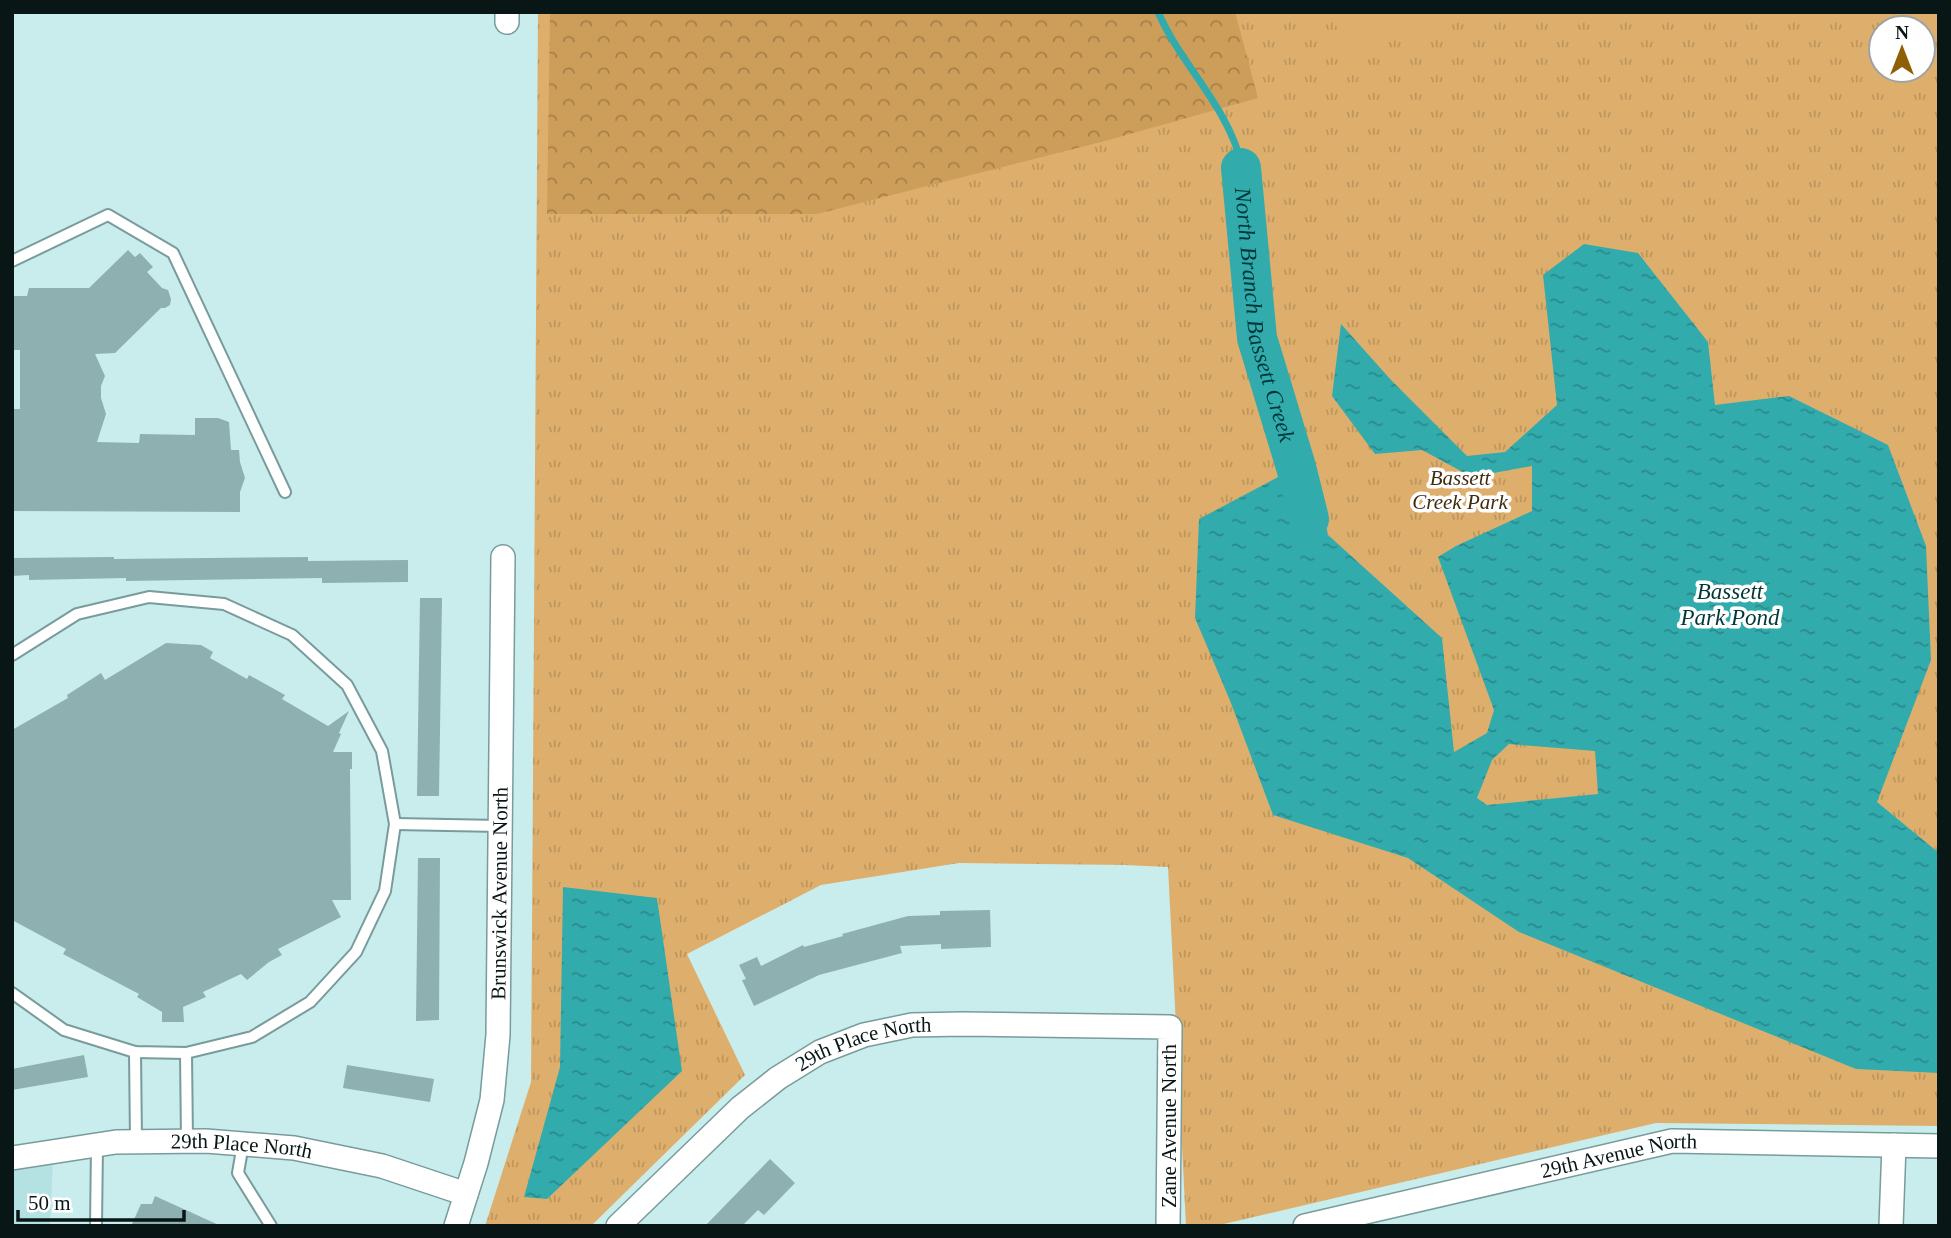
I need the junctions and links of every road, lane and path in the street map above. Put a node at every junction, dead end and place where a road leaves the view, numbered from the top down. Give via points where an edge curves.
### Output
1 (12, 261) edge
2 (285, 492) dead end
3 (503, 557) dead end
4 (12, 655) edge
5 (395, 824) junction
6 (501, 826) junction
7 (12, 993) edge
8 (1170, 1027) joint
9 (135, 1052) junction
10 (186, 1053) junction
11 (187, 1141) junction
12 (136, 1142) junction
13 (243, 1144) junction
14 (97, 1145) junction
15 (1894, 1145) junction
16 (1939, 1146) edge
17 (12, 1158) edge
18 (466, 1194) junction
19 (96, 1226) edge
20 (271, 1226) edge
21 (456, 1226) edge
22 (618, 1226) edge
23 (1168, 1226) edge
24 (1305, 1226) edge
25 (1891, 1226) edge

1 - 2 lane via 108,215 173,253
3 - 6 street, Brunswick Avenue North
4 - 5 lane via 77,614 149,597 224,604 292,635 346,685 382,751
5 - 6 lane
5 - 10 lane via 385,891 356,952 310,1002 252,1037
6 - 18 street, Brunswick Avenue North via 498,1035 492,1100
7 - 9 lane via 64,1030
8 - 22 street, 29th Place North via 912,1025 864,1035 820,1052 778,1078 740,1108
8 - 23 street, Zane Avenue North
9 - 10 lane
9 - 12 lane
10 - 11 lane
11 - 12 street, 29th Place North
11 - 13 street, 29th Place North
12 - 14 street, 29th Place North
13 - 18 street, 29th Place North via 294,1148 382,1166
13 - 20 lane via 237,1173
14 - 17 street, 29th Place North
14 - 19 lane
15 - 16 street, 29th Avenue North
15 - 24 street, 29th Avenue North via 1672,1141
15 - 25 street
18 - 21 street, Brunswick Avenue North

